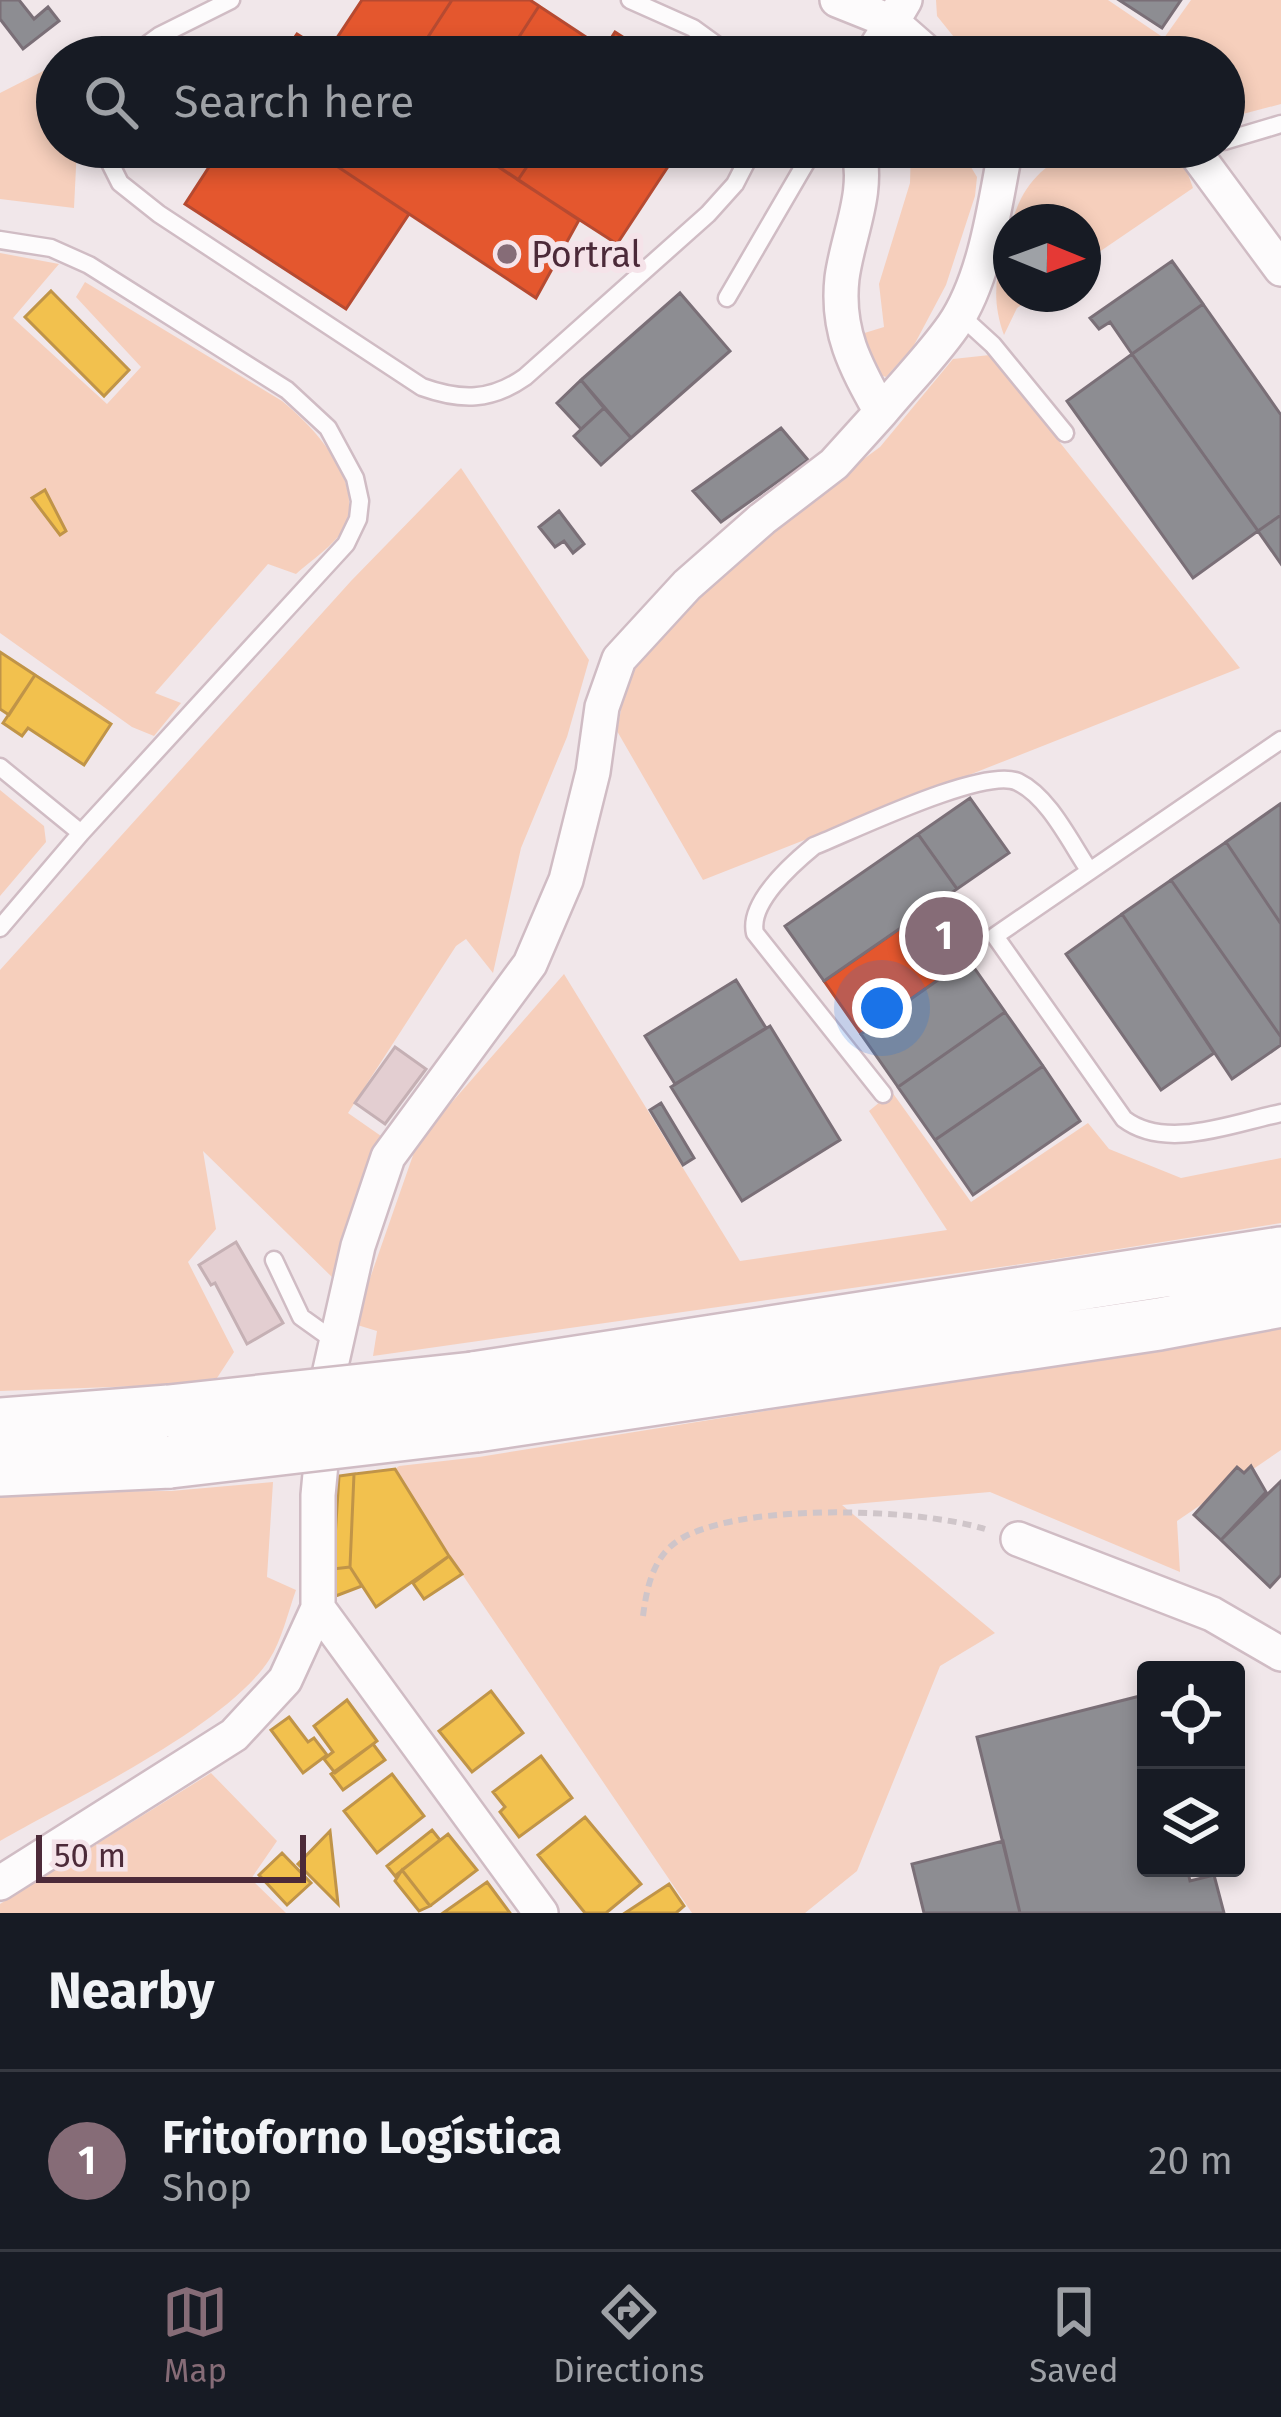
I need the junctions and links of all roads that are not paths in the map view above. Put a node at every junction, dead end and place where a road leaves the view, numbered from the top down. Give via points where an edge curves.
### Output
1 (231, 0) edge
2 (630, 0) edge
3 (837, 0) edge
4 (898, 11) edge
5 (158, 36) edge
6 (704, 36) edge
7 (916, 36) edge
8 (1281, 124) edge
9 (1245, 134) edge
10 (112, 168) edge
11 (743, 168) edge
12 (803, 168) edge
13 (860, 168) edge
14 (1002, 168) edge
15 (1218, 168) edge
16 (0, 240) edge
17 (1281, 269) edge
18 (728, 298) dead end
19 (959, 314) junction
20 (881, 412) junction
21 (1065, 433) dead end
22 (1281, 740) edge
23 (0, 767) edge
24 (81, 833) junction
25 (1089, 870) junction
26 (0, 928) edge
27 (883, 1094) dead end
28 (1281, 1113) edge
29 (1281, 1253) edge
30 (274, 1260) dead end
31 (1281, 1301) edge
32 (336, 1342) junction
33 (474, 1402) junction
34 (0, 1424) edge
35 (0, 1470) edge
36 (1018, 1539) road end
37 (318, 1608) junction
38 (1281, 1654) edge
39 (0, 1883) edge
40 (541, 1913) edge

1 - 5 lane
2 - 6 lane
3 - 4 street
4 - 7 street
8 - 9 lane
10 - 11 lane via 159,214 422,387 475,398 525,377 709,214
12 - 18 lane
13 - 20 street via 842,317 849,355
14 - 19 street via 990,231
15 - 17 street
16 - 24 lane via 51,248 89,265 287,390 335,440 360,501 346,544
19 - 20 street
19 - 21 lane
20 - 32 street via 834,464 687,585 619,659 566,880 530,964 388,1157
22 - 25 lane
23 - 24 lane
24 - 26 lane
25 - 27 lane via 1040,800 1007,778 977,780 802,856 755,910 755,933
25 - 28 lane via 994,936 1124,1119 1155,1135
29 - 33 main road
30 - 32 lane via 301,1317
31 - 33 main road via 1135,1328
32 - 37 street via 318,1495
33 - 34 main road, bridge
33 - 35 main road, bridge via 170,1462
36 - 38 street via 1212,1615
37 - 39 street via 285,1679 234,1735
37 - 40 street

